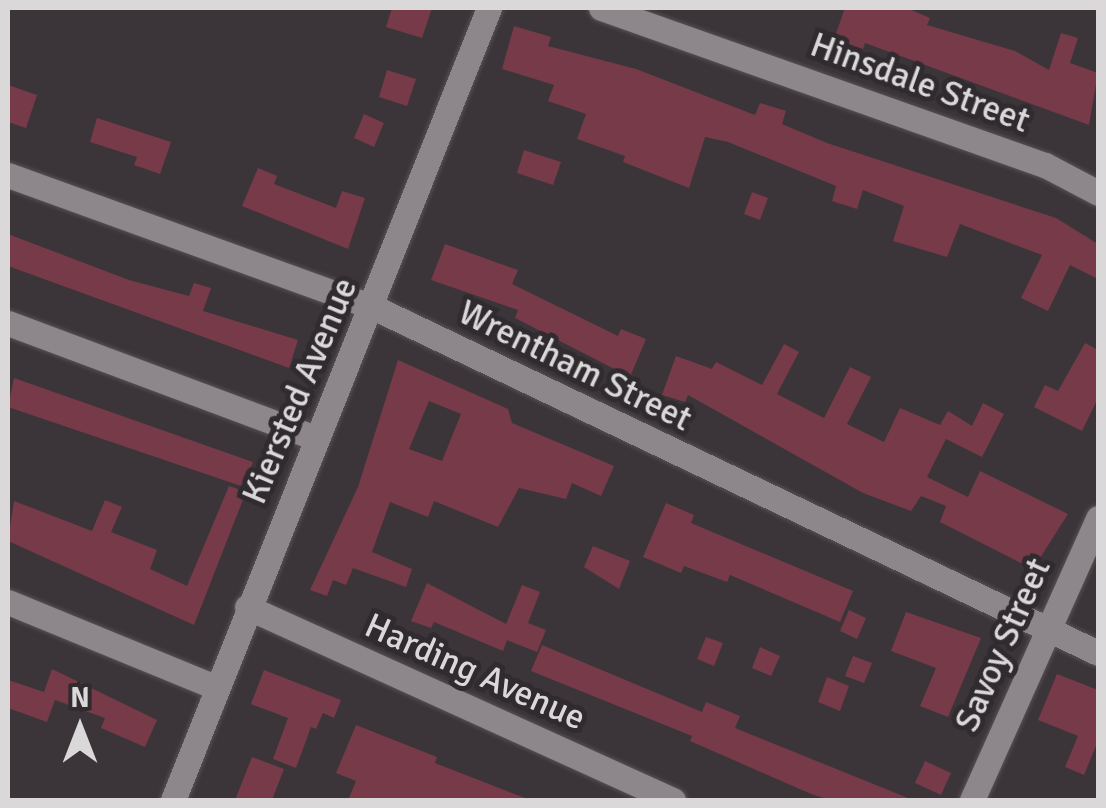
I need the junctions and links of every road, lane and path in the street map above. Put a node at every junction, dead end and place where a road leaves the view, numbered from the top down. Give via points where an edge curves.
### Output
1 (489, 8) edge
2 (601, 8) edge
3 (8, 175) edge
4 (1098, 193) edge
5 (374, 308) junction
6 (8, 323) edge
7 (315, 438) junction
8 (1098, 518) edge
9 (8, 602) edge
10 (248, 607) junction
11 (1047, 631) junction
12 (1098, 653) edge
13 (216, 688) junction
14 (173, 800) edge
15 (674, 800) edge
16 (972, 800) edge

1 - 5 street, Kiersted Avenue
2 - 4 street, Hinsdale Street via 1045,165
3 - 5 street, Wrentham Street
5 - 7 street, Kiersted Avenue
5 - 11 street, Wrentham Street
6 - 7 street
7 - 10 street, Kiersted Avenue
8 - 11 street, Savoy Street
9 - 13 street
10 - 13 street, Kiersted Avenue
10 - 15 street, Harding Avenue
11 - 12 street, Wrentham Street
11 - 16 street, Savoy Street
13 - 14 street, Kiersted Avenue

